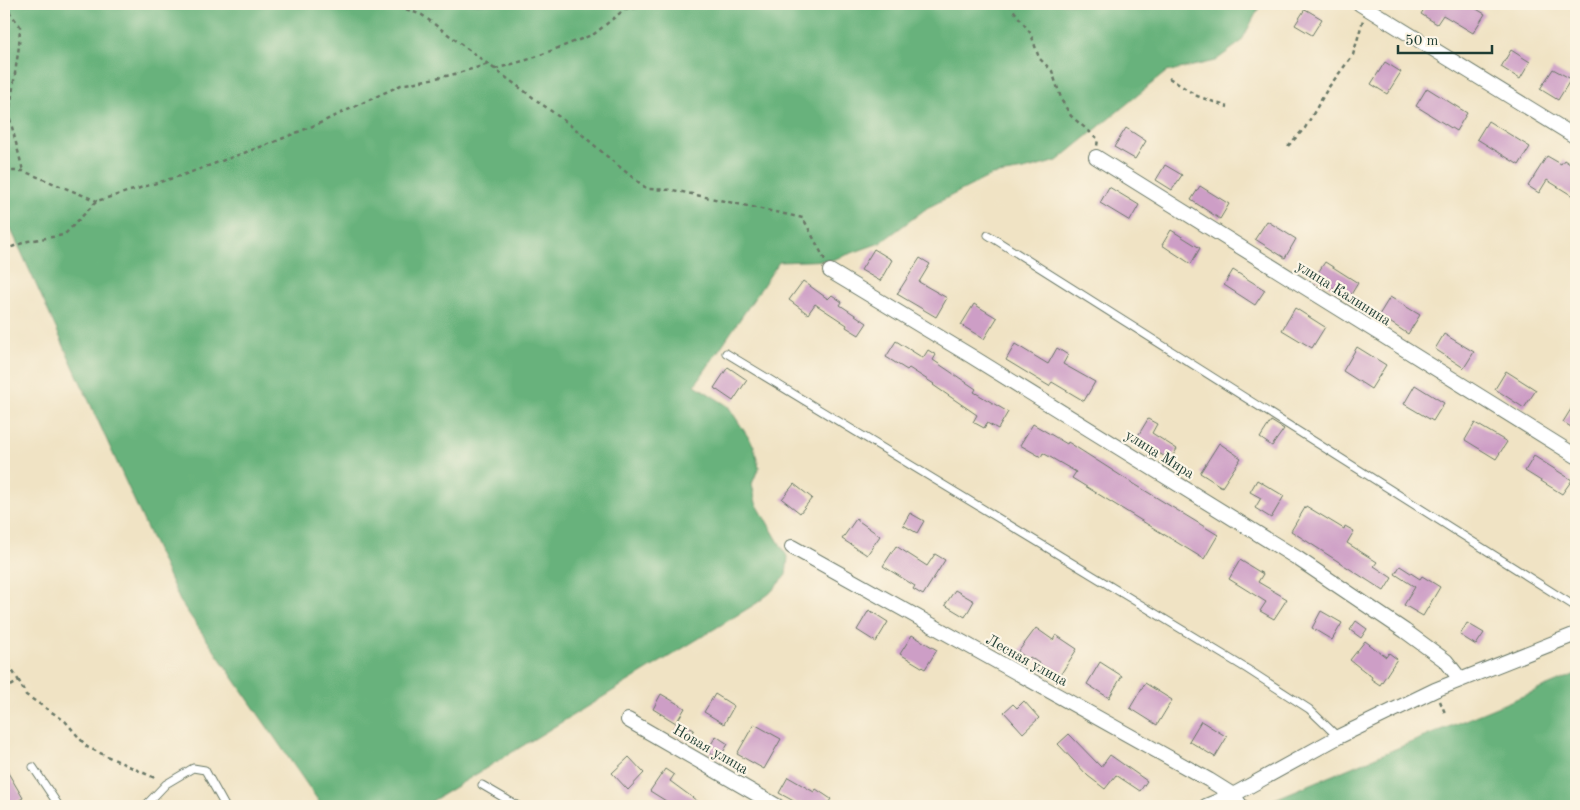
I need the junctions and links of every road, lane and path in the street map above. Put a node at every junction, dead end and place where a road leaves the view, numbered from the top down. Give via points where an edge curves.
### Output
1 (391, 4) edge
2 (683, 4) edge
3 (1009, 4) edge
4 (4, 5) edge
5 (1363, 6) edge
6 (489, 64) junction
7 (495, 69) junction
8 (1169, 78) dead end
9 (1228, 107) dead end
10 (1576, 137) edge
11 (1288, 146) dead end
12 (1096, 157) joint
13 (4, 171) edge
14 (23, 171) junction
15 (97, 201) junction
16 (988, 235) dead end
17 (4, 250) edge
18 (830, 271) joint
19 (726, 353) dead end
20 (1576, 456) edge
21 (792, 547) dead end
22 (1576, 607) edge
23 (1576, 634) edge
24 (4, 658) edge
25 (1460, 679) junction
26 (18, 681) junction
27 (4, 690) edge
28 (628, 720) dead end
29 (1338, 737) junction
30 (33, 767) dead end
31 (166, 784) junction
32 (482, 785) dead end
33 (1237, 801) edge
34 (59, 806) edge
35 (145, 806) edge
36 (225, 806) edge
37 (518, 806) edge
38 (777, 806) edge
39 (1206, 806) edge

1 - 6 path via 422,15
2 - 7 path via 625,9 594,34
3 - 12 path via 1031,34 1039,58 1052,70 1062,101 1071,116 1098,139
4 - 14 path via 20,26 9,115
5 - 10 street
5 - 11 path via 1353,55 1328,88 1305,128
6 - 7 path
6 - 15 path via 401,85 274,142 183,175
7 - 18 path via 647,188 673,190 803,218
8 - 9 path via 1197,96
12 - 20 street, улица Калинина
13 - 14 path
14 - 15 path
15 - 17 path via 64,235 28,241
16 - 22 lane
18 - 25 street, улица Мира via 1297,558 1446,660
19 - 29 lane via 1247,669 1309,709
21 - 33 street, Лесная улица via 1201,775
23 - 25 street
24 - 26 path
25 - 29 street
26 - 27 path
26 - 31 path via 26,695 65,722 87,747
28 - 38 street, Новая улица
29 - 33 street
30 - 34 lane
31 - 35 lane
31 - 36 lane via 193,768 205,770
32 - 37 lane
33 - 39 street

